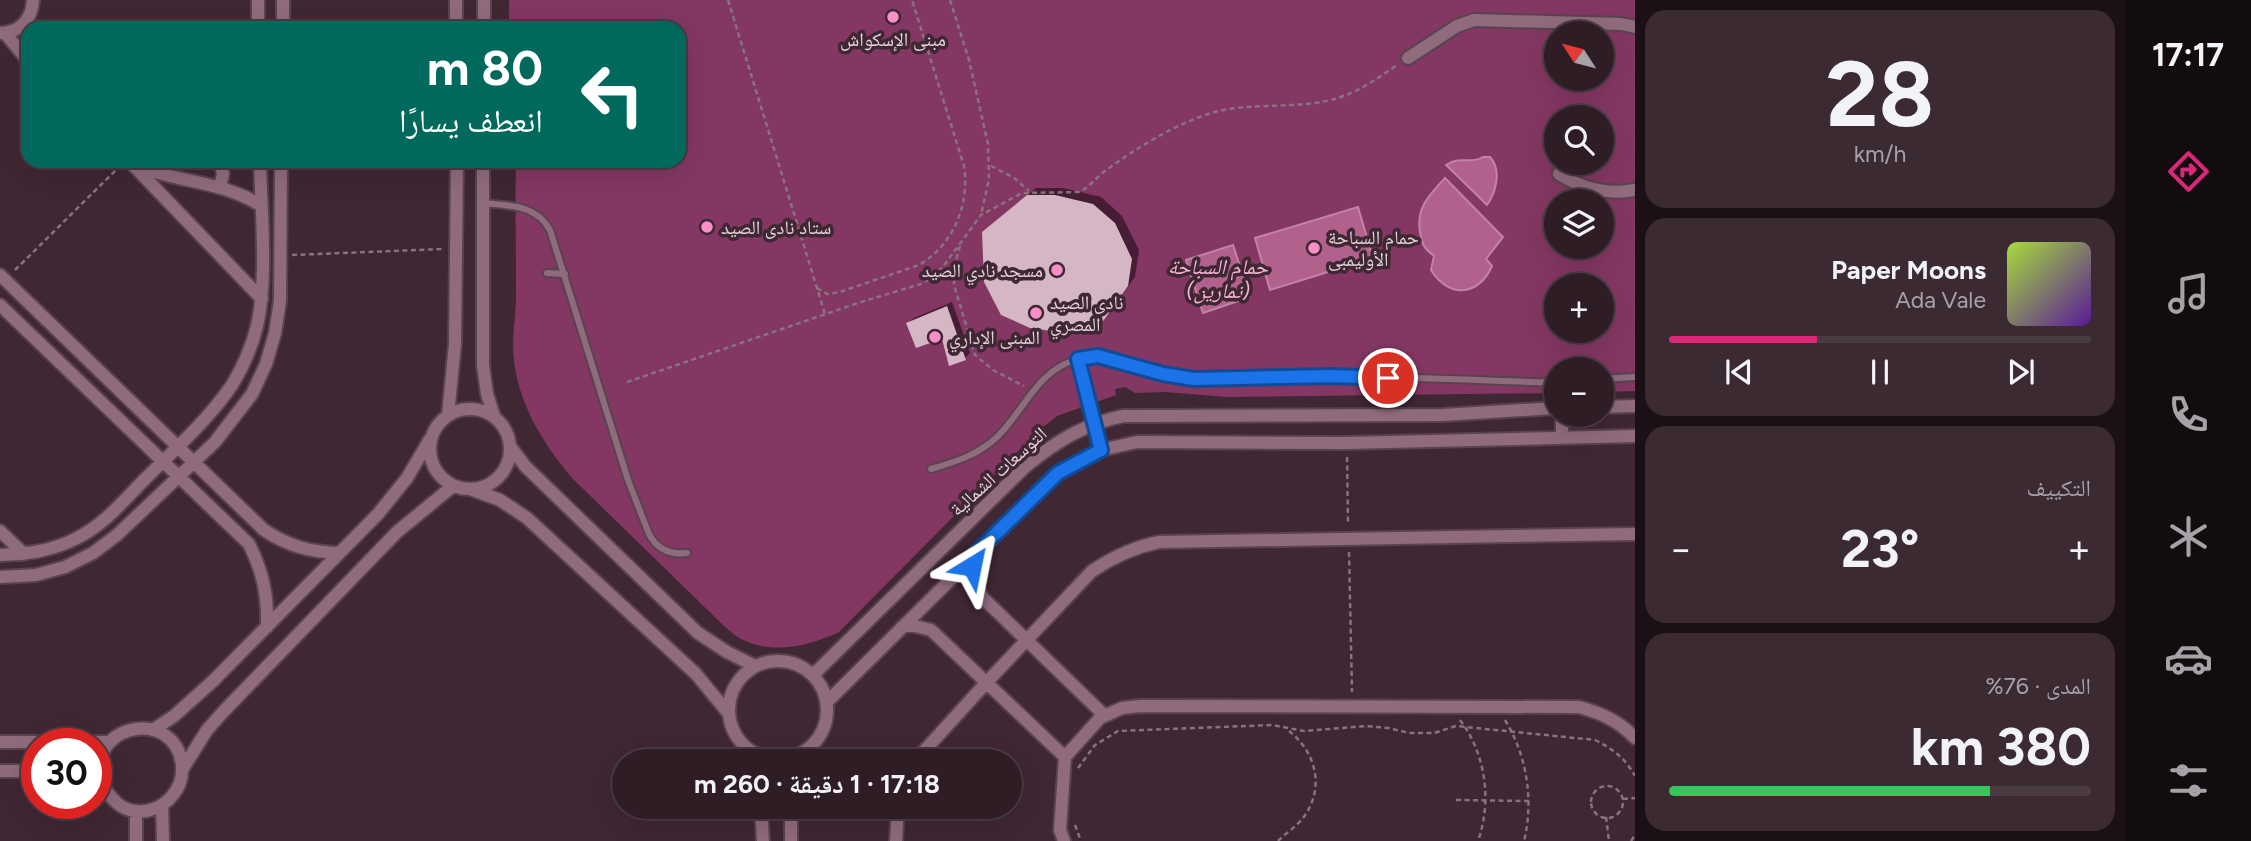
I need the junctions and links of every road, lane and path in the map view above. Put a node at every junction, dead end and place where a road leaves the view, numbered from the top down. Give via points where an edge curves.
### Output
1 (33, 0) edge
2 (258, 0) edge
3 (283, 0) edge
4 (456, 0) edge
5 (484, 0) edge
6 (729, 0) edge
7 (912, 0) edge
8 (950, 0) edge
9 (29, 21) edge
10 (258, 21) edge
11 (283, 21) edge
12 (456, 21) edge
13 (484, 21) edge
14 (21, 27) edge
15 (1635, 27) edge
16 (3, 33) edge
17 (21, 53) edge
18 (1408, 58) joint
19 (990, 165) junction
20 (121, 168) edge
21 (134, 168) edge
22 (143, 168) edge
23 (221, 168) edge
24 (260, 168) edge
25 (281, 168) edge
26 (457, 168) edge
27 (483, 168) edge
28 (1561, 175) edge
29 (220, 187) junction
30 (1635, 190) edge
31 (1029, 191) junction
32 (482, 203) junction
33 (260, 205) junction
34 (457, 205) junction
35 (981, 215) junction
36 (960, 242) junction
37 (457, 248) junction
38 (280, 255) junction
39 (547, 273) dead end
40 (565, 274) junction
41 (3, 277) edge
42 (817, 288) junction
43 (262, 299) junction
44 (0, 305) edge
45 (825, 314) junction
46 (1078, 359) junction
47 (1635, 377) edge
48 (1614, 378) edge
49 (626, 382) dead end
50 (1544, 383) edge
51 (1033, 390) junction
52 (1635, 406) edge
53 (1614, 407) edge
54 (1544, 409) edge
55 (447, 415) junction
56 (494, 416) junction
57 (1094, 424) junction
58 (1562, 427) edge
59 (1635, 436) edge
60 (1562, 437) junction
61 (430, 439) junction
62 (1346, 443) junction
63 (177, 446) junction
64 (510, 446) junction
65 (1101, 450) junction
66 (163, 461) junction
67 (194, 462) junction
68 (931, 470) dead end
69 (178, 477) junction
70 (453, 486) junction
71 (470, 489) junction
72 (0, 531) edge
73 (1635, 534) edge
74 (1349, 538) junction
75 (339, 553) junction
76 (687, 553) dead end
77 (24, 554) junction
78 (0, 555) edge
79 (974, 555) junction
80 (0, 577) edge
81 (267, 627) junction
82 (901, 627) junction
83 (1026, 641) junction
84 (755, 666) junction
85 (813, 675) junction
86 (985, 683) junction
87 (827, 702) junction
88 (1353, 706) junction
89 (1450, 706) junction
90 (1497, 706) junction
91 (729, 714) junction
92 (1104, 715) junction
93 (1466, 728) junction
94 (1287, 729) junction
95 (153, 730) junction
96 (1512, 731) junction
97 (1635, 738) edge
98 (0, 741) edge
99 (21, 741) edge
100 (112, 741) edge
101 (743, 745) junction
102 (745, 749) edge
103 (749, 749) edge
104 (809, 749) edge
105 (926, 749) edge
106 (1065, 757) junction
107 (182, 770) junction
108 (0, 771) edge
109 (21, 771) edge
110 (1635, 776) edge
111 (1075, 778) dead end
112 (1635, 798) edge
113 (1623, 799) junction
114 (1456, 800) dead end
115 (1485, 800) junction
116 (112, 801) edge
117 (1529, 801) junction
118 (162, 805) junction
119 (136, 811) junction
120 (1071, 816) dead end
121 (1606, 817) junction
122 (761, 819) edge
123 (791, 819) edge
124 (897, 819) edge
125 (1635, 835) edge
126 (136, 841) edge
127 (163, 841) edge
128 (762, 841) edge
129 (791, 841) edge
130 (896, 841) edge
131 (1064, 841) edge
132 (1081, 841) edge
133 (1278, 841) edge
134 (1478, 841) edge
135 (1524, 841) edge
136 (1609, 841) edge
137 (1631, 841) edge

1 - 9 street
2 - 10 street
3 - 11 street
4 - 12 street
5 - 13 street
6 - 42 path
7 - 42 path via 964,166 962,206 951,234 931,258 840,292 827,294
8 - 19 path via 969,60
14 - 16 street
15 - 18 street via 1474,20
16 - 17 street
18 - 31 path via 1344,96 1205,115 1138,150 1080,192
19 - 31 path
19 - 35 path
20 - 41 path
21 - 43 street
22 - 29 street
23 - 29 street
24 - 33 street
25 - 38 street
26 - 34 street
27 - 32 street
28 - 30 street via 1598,191
29 - 33 street
31 - 35 path
32 - 34 street
32 - 40 lane via 522,208 541,217
32 - 56 street via 483,365
33 - 43 street
34 - 37 street
35 - 36 path
36 - 45 path via 942,268 924,283
36 - 51 path via 954,285 975,355
37 - 38 path
37 - 55 street via 456,344
38 - 67 street via 280,301 266,364 252,394
39 - 40 lane
40 - 76 lane via 628,480 652,541 664,551
41 - 63 street
42 - 45 path
43 - 63 street via 247,356 233,383
44 - 66 street
45 - 49 path
46 - 50 lane via 1098,356 1194,379 1332,376
46 - 51 lane via 1057,366
46 - 57 lane
47 - 48 lane
51 - 68 lane via 988,445
52 - 53 street
54 - 57 street, التوسعات الشمالية via 1443,415 1123,416
55 - 56 street via 471,408
55 - 61 street
56 - 64 street
57 - 65 street
57 - 85 street, التوسعات الشمالية via 1055,443 1025,467
58 - 60 street
59 - 60 street
60 - 62 street
61 - 70 street via 436,472
61 - 75 street via 379,514
62 - 65 street via 1137,442
62 - 74 path
63 - 66 street
63 - 67 street
64 - 71 street via 503,471 485,487
64 - 84 street via 671,610 698,633
65 - 79 street via 1058,473
66 - 69 street
66 - 77 street via 104,520 80,537 53,549
67 - 69 street
67 - 75 street via 280,541
69 - 80 street via 93,553 36,575
69 - 81 street via 249,544 265,584
70 - 71 street
70 - 107 street via 397,532 223,712
71 - 91 street via 500,500 527,518 696,674
72 - 77 street
73 - 74 street
74 - 83 street via 1141,546 1093,571
74 - 88 path
75 - 81 street
77 - 78 street
79 - 82 street
79 - 83 street via 976,588
81 - 95 street via 194,699
82 - 86 street via 931,630
82 - 87 street
83 - 86 street
83 - 92 street
84 - 85 street via 785,661
84 - 91 street via 732,691
85 - 87 street
86 - 105 street
86 - 106 street
87 - 104 street via 825,726
88 - 89 street
88 - 92 street via 1140,706
89 - 90 street
89 - 93 path
90 - 96 path
90 - 97 street via 1579,707 1599,712
91 - 101 street
92 - 106 street
93 - 94 path via 1456,726 1434,733 1366,726
93 - 96 path
93 - 115 path via 1481,763
94 - 111 path via 1272,725 1118,731 1095,745
94 - 133 path via 1306,747 1316,784 1309,809
95 - 100 street via 130,729
95 - 107 street via 174,745
96 - 110 path via 1595,740 1613,749
96 - 117 path via 1524,765
98 - 99 street
101 - 102 street
101 - 103 street
106 - 131 street via 1060,830
107 - 118 street via 177,790
108 - 109 street
112 - 113 path
113 - 121 path via 1620,810
113 - 121 path via 1618,790 1608,786 1594,793 1593,809
114 - 115 path
115 - 117 path
115 - 134 path
116 - 119 street
117 - 135 path
118 - 119 street
118 - 127 street
119 - 126 street
120 - 132 path
121 - 136 path
122 - 128 street
123 - 129 street
124 - 130 street
125 - 137 path

